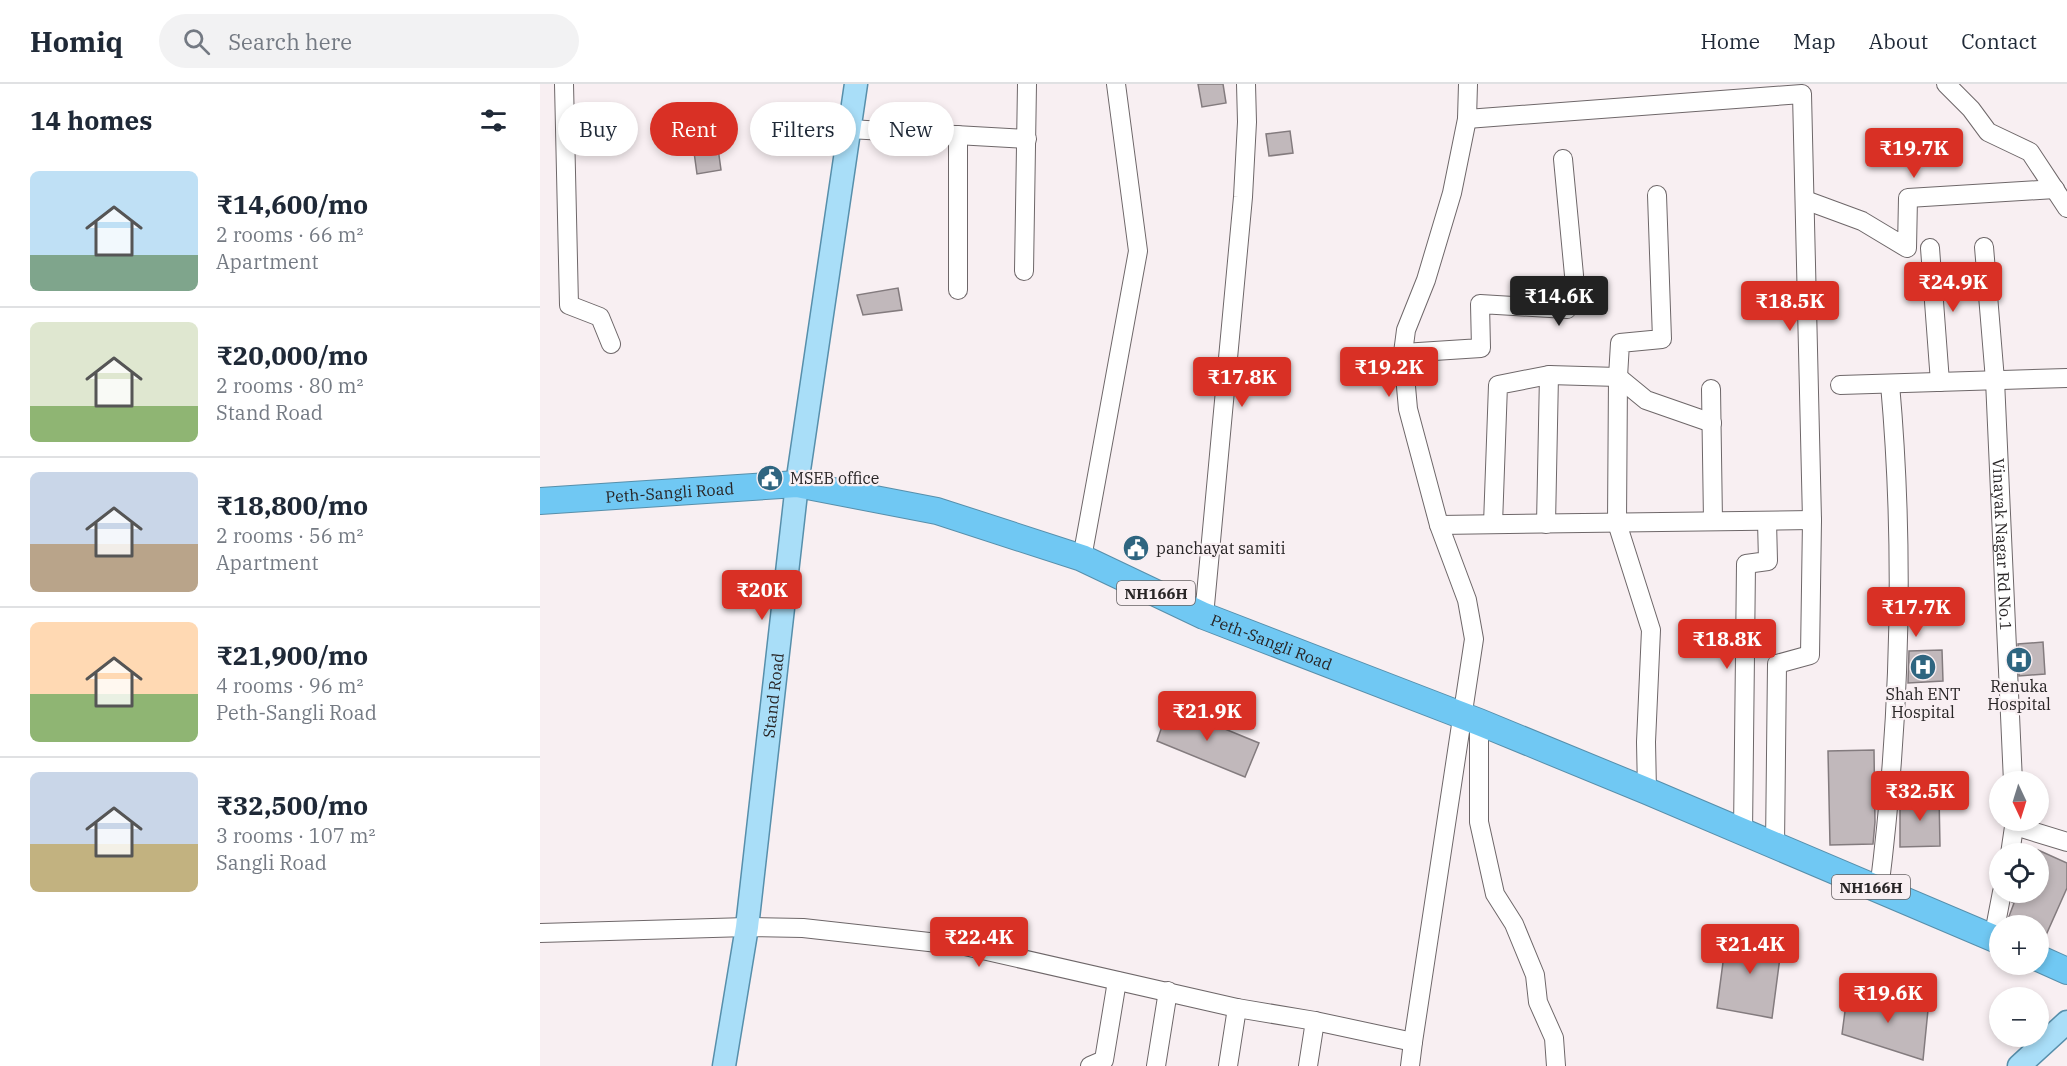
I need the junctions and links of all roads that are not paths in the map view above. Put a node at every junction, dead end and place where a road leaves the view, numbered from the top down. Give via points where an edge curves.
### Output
1 (564, 84) edge
2 (856, 84) edge
3 (1028, 84) edge
4 (1116, 84) edge
5 (1246, 84) edge
6 (1468, 84) edge
7 (1946, 84) edge
8 (853, 102) edge
9 (1467, 119) junction
10 (856, 129) edge
11 (958, 135) junction
12 (1027, 139) junction
13 (845, 156) edge
14 (1563, 159) dead end
15 (2055, 189) junction
16 (1657, 195) dead end
17 (1804, 200) junction
18 (2067, 208) edge
19 (1984, 247) dead end
20 (1930, 248) dead end
21 (1024, 271) dead end
22 (958, 290) dead end
23 (611, 344) dead end
24 (1403, 354) junction
25 (1549, 375) junction
26 (1618, 377) junction
27 (2067, 378) edge
28 (1995, 380) junction
29 (1940, 382) junction
30 (1890, 384) junction
31 (1840, 386) dead end
32 (1711, 389) dead end
33 (1712, 423) junction
34 (797, 484) junction
35 (540, 501) edge
36 (1767, 520) junction
37 (1812, 520) junction
38 (1713, 521) junction
39 (1617, 523) junction
40 (1493, 524) junction
41 (1546, 524) junction
42 (1439, 525) junction
43 (1082, 558) junction
44 (1204, 616) junction
45 (1471, 719) junction
46 (2013, 771) edge
47 (1647, 791) junction
48 (2037, 831) edge
49 (1743, 833) junction
50 (2067, 842) edge
51 (1775, 846) junction
52 (1879, 890) junction
53 (747, 927) junction
54 (540, 933) edge
55 (1989, 937) edge
56 (2049, 963) edge
57 (2067, 971) edge
58 (1117, 981) junction
59 (1168, 991) junction
60 (1237, 1008) junction
61 (1315, 1021) junction
62 (2067, 1022) edge
63 (1413, 1042) junction
64 (724, 1066) edge
65 (1090, 1066) edge
66 (1155, 1066) edge
67 (1228, 1066) edge
68 (1308, 1066) edge
69 (1410, 1066) edge
70 (1556, 1066) edge
71 (2019, 1066) edge

1 - 23 street via 569,304 600,317
2 - 8 main road, Stand Road
3 - 12 street
4 - 43 street via 1138,251
5 - 44 street via 1243,197
6 - 9 street
7 - 15 street via 1988,132 2030,152
9 - 17 street via 1802,94
9 - 24 street via 1452,194 1406,330
10 - 11 street
11 - 12 street
11 - 22 street
12 - 21 street
13 - 34 main road, Stand Road
14 - 24 street via 1574,275 1567,309 1480,304 1481,348
15 - 17 street via 1908,198 1907,248 1862,221
15 - 18 street
16 - 26 street via 1662,339 1620,343
17 - 37 street
19 - 28 street, Vinayak Nagar Rd No.1
20 - 29 street
24 - 42 street via 1408,409
25 - 26 street
25 - 40 street via 1498,385
25 - 41 street
26 - 33 street via 1646,400
26 - 39 street
27 - 28 street
28 - 29 street
28 - 46 street, Vinayak Nagar Rd No.1
29 - 30 street
30 - 31 street
30 - 52 street via 1896,450 1899,622 1891,787
32 - 33 street
33 - 38 street
34 - 35 highway, Peth-Sangli Road / NH166H
34 - 43 highway, Peth-Sangli Road / NH166H via 937,512
34 - 53 main road, Stand Road
36 - 37 street
36 - 38 street
36 - 49 street via 1768,561 1746,564
37 - 51 street via 1810,655 1777,664
38 - 39 street
39 - 41 street
39 - 47 street via 1651,630
40 - 41 street
40 - 42 street
42 - 45 street via 1467,600 1474,639
43 - 44 highway, Peth-Sangli Road / NH166H
44 - 45 highway, Peth-Sangli Road / NH166H
45 - 47 highway, Peth-Sangli Road / NH166H
45 - 63 street
45 - 70 street via 1479,822 1495,894 1514,924 1535,975 1538,1002 1554,1038
47 - 49 highway, Peth-Sangli Road / NH166H
48 - 50 street
49 - 51 highway, NH166H
51 - 52 highway, NH166H
52 - 55 highway, NH166H
53 - 54 street
53 - 58 street via 803,928 965,946
53 - 64 main road, Stand Road
56 - 57 highway
58 - 59 street
58 - 65 street via 1104,1060
59 - 60 street
59 - 66 street
60 - 61 street
60 - 67 street
61 - 63 street
61 - 68 street
62 - 71 main road
63 - 69 street

